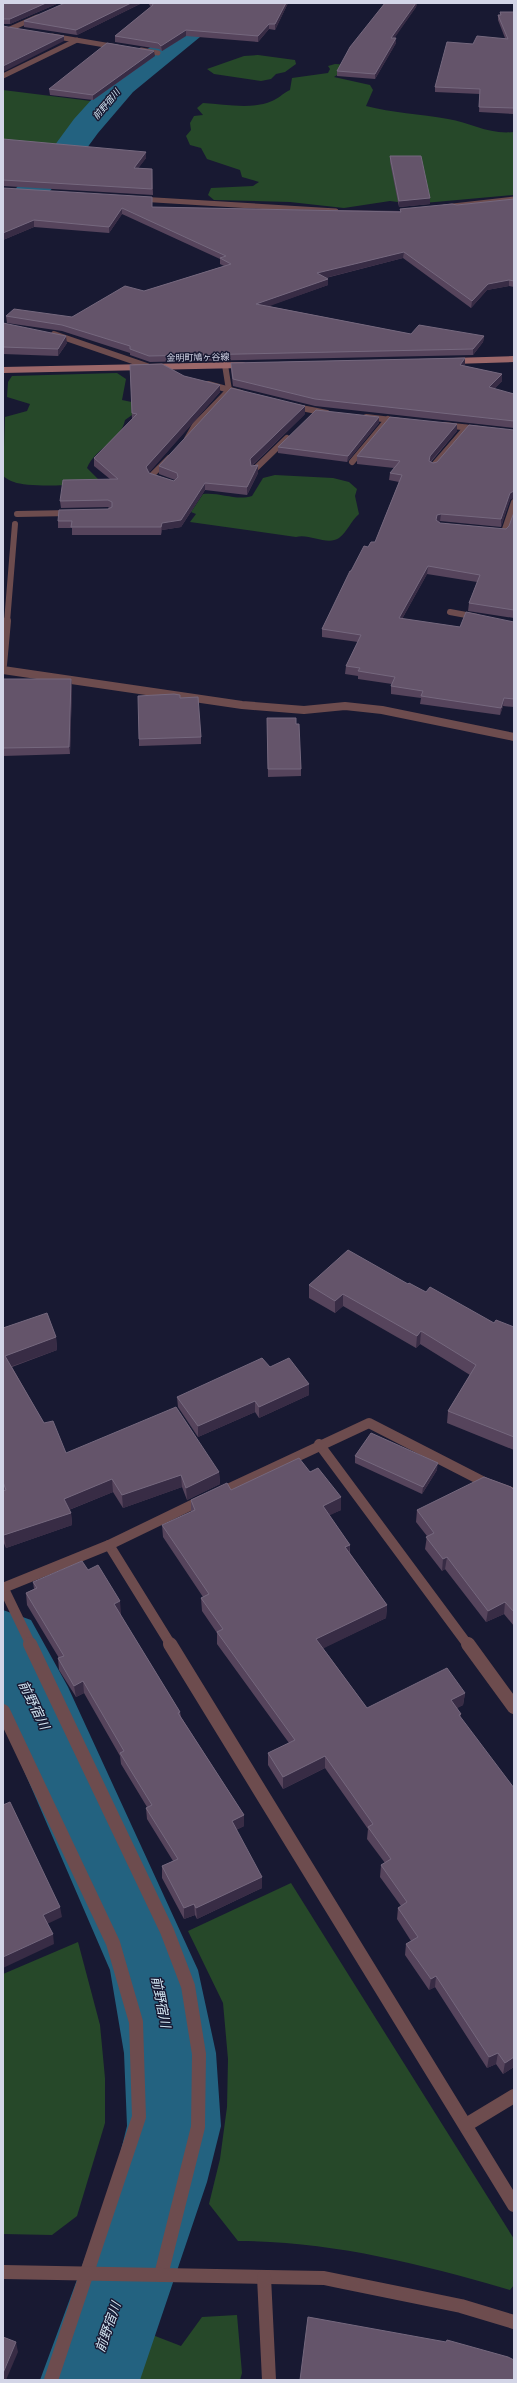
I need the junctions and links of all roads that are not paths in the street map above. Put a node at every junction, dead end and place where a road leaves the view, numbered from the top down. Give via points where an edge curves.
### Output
1 (39, 16) edge
2 (3, 27) edge
3 (11, 28) junction
4 (24, 31) edge
5 (3, 32) edge
6 (45, 35) edge
7 (77, 40) junction
8 (120, 47) edge
9 (135, 50) edge
10 (158, 53) edge
11 (3, 76) edge
12 (134, 199) edge
13 (514, 199) edge
14 (436, 208) edge
15 (341, 211) edge
16 (47, 333) edge
17 (514, 359) edge
18 (447, 361) edge
19 (224, 365) junction
20 (248, 365) edge
21 (147, 366) junction
22 (164, 367) junction
23 (3, 370) edge
24 (175, 373) edge
25 (201, 382) edge
26 (229, 390) junction
27 (245, 394) edge
28 (283, 404) edge
29 (314, 411) junction
30 (336, 414) edge
31 (359, 416) edge
32 (309, 417) edge
33 (388, 419) junction
34 (412, 422) edge
35 (435, 424) edge
36 (466, 428) junction
37 (487, 430) edge
38 (293, 433) edge
39 (352, 462) edge
40 (433, 466) edge
41 (254, 470) edge
42 (168, 482) edge
43 (514, 502) edge
44 (78, 513) edge
45 (17, 514) dead end
46 (15, 524) dead end
47 (482, 530) edge
48 (12, 571) junction
49 (3, 573) edge
50 (450, 612) dead end
51 (485, 619) edge
52 (3, 665) edge
53 (3, 670) edge
54 (514, 737) edge
55 (319, 1444) junction
56 (514, 1493) edge
57 (109, 1545) junction
58 (3, 1588) edge
59 (514, 1707) edge
60 (3, 1711) edge
61 (514, 2096) edge
62 (466, 2125) junction
63 (514, 2205) edge
64 (3, 2272) edge
65 (89, 2272) junction
66 (161, 2275) junction
67 (264, 2277) junction
68 (514, 2322) edge
69 (51, 2380) edge
70 (269, 2380) edge

1 - 3 street
2 - 3 street
3 - 4 street
3 - 5 street
6 - 7 street
7 - 8 street
7 - 11 street
9 - 10 street
12 - 15 street
13 - 14 street
16 - 21 street
17 - 18 main road
19 - 20 main road, 金明町鳩ヶ谷線
19 - 22 main road, 金明町鳩ヶ谷線
19 - 26 street
21 - 22 main road, 金明町鳩ヶ谷線
21 - 23 main road, 金明町鳩ヶ谷線
22 - 24 street
25 - 26 street
26 - 27 street
26 - 42 street via 151,476
28 - 29 street
29 - 30 street
29 - 32 street
31 - 33 street
33 - 34 street
33 - 39 street
35 - 36 street
36 - 37 street
36 - 40 street
38 - 41 street
43 - 47 street via 504,532
44 - 45 street
46 - 48 street
48 - 49 street
48 - 52 street
50 - 51 street
53 - 54 street via 242,705 304,710 345,706 382,710
55 - 56 street via 369,1423 486,1483
55 - 57 street
55 - 59 street
57 - 58 street
57 - 62 street
58 - 66 street via 166,1931 188,1986 199,2054 198,2127
60 - 65 street via 113,1943 136,2022 139,2117
61 - 62 street
62 - 63 street
64 - 65 street
65 - 66 street
65 - 69 street
66 - 67 street
67 - 68 street via 324,2278 461,2306
67 - 70 street

